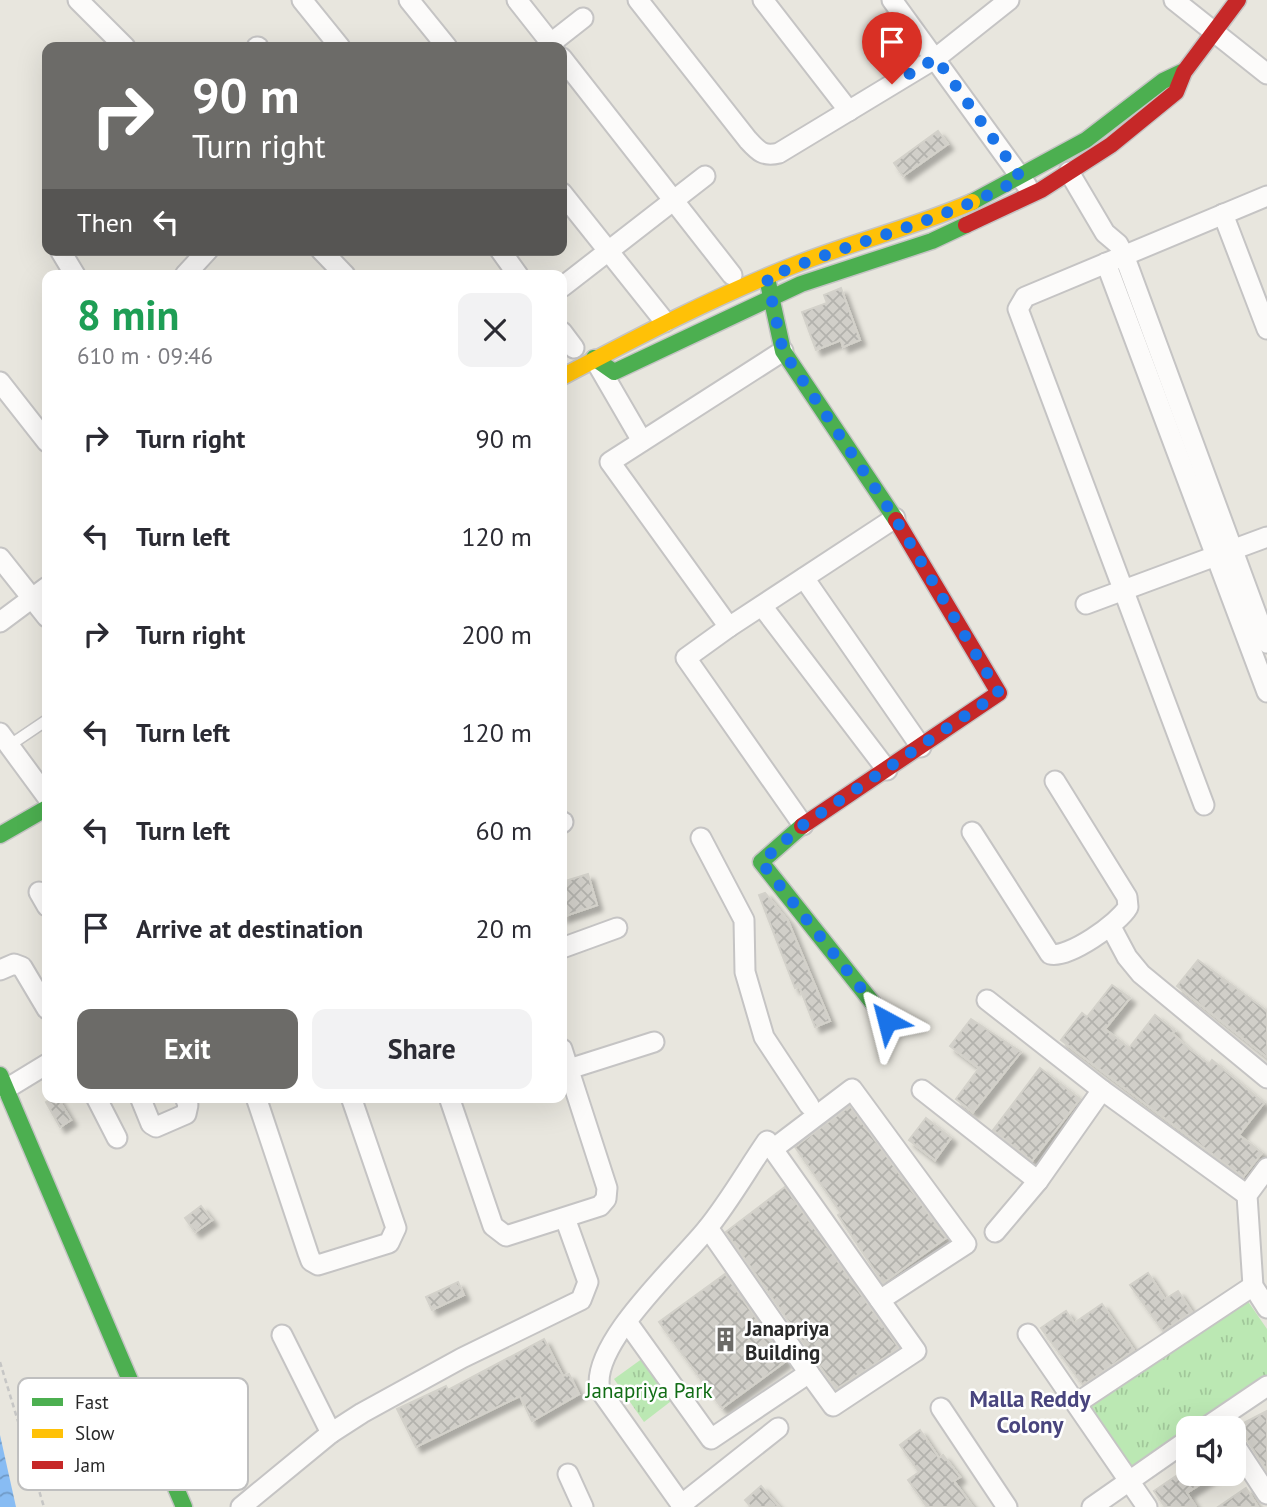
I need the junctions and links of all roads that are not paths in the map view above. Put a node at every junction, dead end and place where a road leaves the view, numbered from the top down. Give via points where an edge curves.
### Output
1 (78, 0) edge
2 (409, 0) edge
3 (517, 0) edge
4 (638, 0) edge
5 (764, 0) edge
6 (892, 0) edge
7 (1009, 0) edge
8 (1174, 0) edge
9 (1238, 0) edge
10 (306, 1) edge
11 (583, 18) dead end
12 (1214, 31) junction
13 (120, 42) edge
14 (336, 42) edge
15 (443, 42) edge
16 (548, 42) edge
17 (560, 42) edge
18 (936, 58) junction
19 (567, 67) edge
20 (1184, 72) junction
21 (1267, 74) edge
22 (849, 111) junction
23 (1069, 172) junction
24 (705, 176) dead end
25 (1021, 178) junction
26 (1032, 194) junction
27 (1267, 196) edge
28 (567, 199) edge
29 (673, 200) junction
30 (1223, 214) junction
31 (608, 252) junction
32 (202, 256) edge
33 (326, 256) edge
34 (504, 256) edge
35 (1112, 260) junction
36 (190, 270) edge
37 (338, 270) edge
38 (515, 270) edge
39 (732, 275) dead end
40 (767, 278) junction
41 (567, 283) edge
42 (773, 297) junction
43 (665, 322) junction
44 (1267, 329) edge
45 (567, 339) edge
46 (574, 348) dead end
47 (783, 351) junction
48 (594, 358) junction
49 (567, 374) edge
50 (0, 382) edge
51 (42, 436) edge
52 (642, 441) junction
53 (895, 518) junction
54 (1267, 537) edge
55 (1224, 553) junction
56 (0, 558) edge
57 (804, 578) junction
58 (1124, 590) junction
59 (40, 593) edge
60 (1086, 604) dead end
61 (762, 606) junction
62 (0, 622) edge
63 (729, 627) junction
64 (1267, 643) edge
65 (1267, 692) edge
66 (42, 722) edge
67 (5, 739) edge
68 (920, 747) junction
69 (887, 770) junction
70 (1055, 781) dead end
71 (42, 790) edge
72 (1204, 805) dead end
73 (42, 811) edge
74 (803, 825) junction
75 (972, 832) dead end
76 (0, 835) edge
77 (701, 838) dead end
78 (1111, 927) junction
79 (617, 928) dead end
80 (567, 946) edge
81 (0, 970) edge
82 (987, 1000) dead end
83 (42, 1001) edge
84 (887, 1021) dead end
85 (654, 1042) dead end
86 (567, 1063) edge
87 (42, 1066) edge
88 (569, 1069) junction
89 (1267, 1078) edge
90 (3, 1082) edge
91 (922, 1090) dead end
92 (1102, 1090) junction
93 (99, 1103) edge
94 (143, 1103) edge
95 (187, 1103) edge
96 (258, 1103) edge
97 (353, 1103) edge
98 (451, 1103) edge
99 (809, 1105) dead end
100 (117, 1138) dead end
101 (774, 1149) junction
102 (1267, 1168) edge
103 (1038, 1181) junction
104 (1247, 1195) junction
105 (565, 1218) junction
106 (708, 1228) junction
107 (995, 1233) dead end
108 (1252, 1278) junction
109 (880, 1300) junction
110 (1267, 1308) edge
111 (627, 1322) junction
112 (1028, 1334) dead end
113 (282, 1335) dead end
114 (809, 1373) junction
115 (129, 1378) edge
116 (1267, 1386) edge
117 (1077, 1403) junction
118 (941, 1408) dead end
119 (1227, 1416) edge
120 (778, 1428) dead end
121 (317, 1445) junction
122 (1176, 1448) edge
123 (1246, 1462) edge
124 (568, 1474) dead end
125 (1129, 1480) junction
126 (177, 1490) edge
127 (1267, 1494) edge
128 (682, 1506) edge
129 (184, 1507) edge
130 (241, 1507) edge
131 (583, 1507) edge
132 (1007, 1507) edge
133 (1092, 1507) edge
134 (1147, 1507) edge

1 - 13 street
2 - 15 street
3 - 16 street
4 - 22 street via 760,153 779,153
5 - 22 street
6 - 18 street
7 - 18 street
8 - 12 street
9 - 12 street
10 - 14 street
11 - 17 street
12 - 20 street
12 - 21 street
18 - 22 street
18 - 25 street
19 - 29 street
20 - 23 street via 1176,92 1155,111
20 - 25 street via 1163,80 1086,140
23 - 26 street
23 - 35 street via 1105,233 1103,249
24 - 29 street
25 - 26 street
25 - 40 street via 934,219
26 - 42 street via 932,241
27 - 30 street
28 - 31 street
29 - 31 street
29 - 39 street
30 - 35 street
30 - 44 street
31 - 41 street
31 - 43 street
32 - 36 street
33 - 37 street
34 - 38 street
35 - 55 street
35 - 58 street via 1025,297 1018,309
40 - 42 street
40 - 43 street
42 - 47 street
42 - 48 street via 614,372
43 - 48 street
45 - 46 street
47 - 52 street
47 - 53 street
48 - 49 street
48 - 52 street
50 - 51 street
52 - 63 street via 610,462
53 - 57 street
53 - 68 street via 999,693
54 - 55 street
55 - 58 street
55 - 64 street
55 - 65 street
56 - 59 street
57 - 61 street
57 - 68 street
58 - 60 street
58 - 72 street
59 - 62 street
61 - 63 street
61 - 69 street
63 - 74 street via 686,658
66 - 67 lane
67 - 71 street
68 - 69 street
69 - 74 street
70 - 78 street via 1127,897 1128,907
73 - 76 street
74 - 84 street via 761,862
75 - 78 street via 1050,954 1061,954
77 - 99 street via 744,920 745,972 764,1037
78 - 89 street via 1141,974
79 - 80 street
81 - 83 street via 14,964 22,967
82 - 92 street
85 - 88 street
86 - 88 street
87 - 90 street
88 - 105 street via 607,1188 600,1206
90 - 115 street
91 - 103 street
92 - 103 street
92 - 104 street
93 - 100 street
94 - 95 street via 150,1124 156,1127 186,1114
96 - 97 street via 308,1253 318,1265 388,1243 396,1228
98 - 105 street via 499,1233 506,1236
101 - 106 street via 767,1141
101 - 109 street
101 - 109 street via 852,1089 966,1244
102 - 104 street
103 - 107 street
104 - 108 street
105 - 121 street via 588,1282 581,1300 462,1358
106 - 111 street
106 - 114 street
108 - 110 street
108 - 117 street
109 - 114 street via 916,1351 833,1406
111 - 114 street via 711,1439
111 - 128 street via 599,1367 600,1390
112 - 117 street
113 - 121 street
116 - 119 street
117 - 125 street
118 - 132 street
120 - 128 street
121 - 130 street
122 - 125 street
123 - 127 street
124 - 131 street
125 - 133 street
125 - 134 street
126 - 129 street

